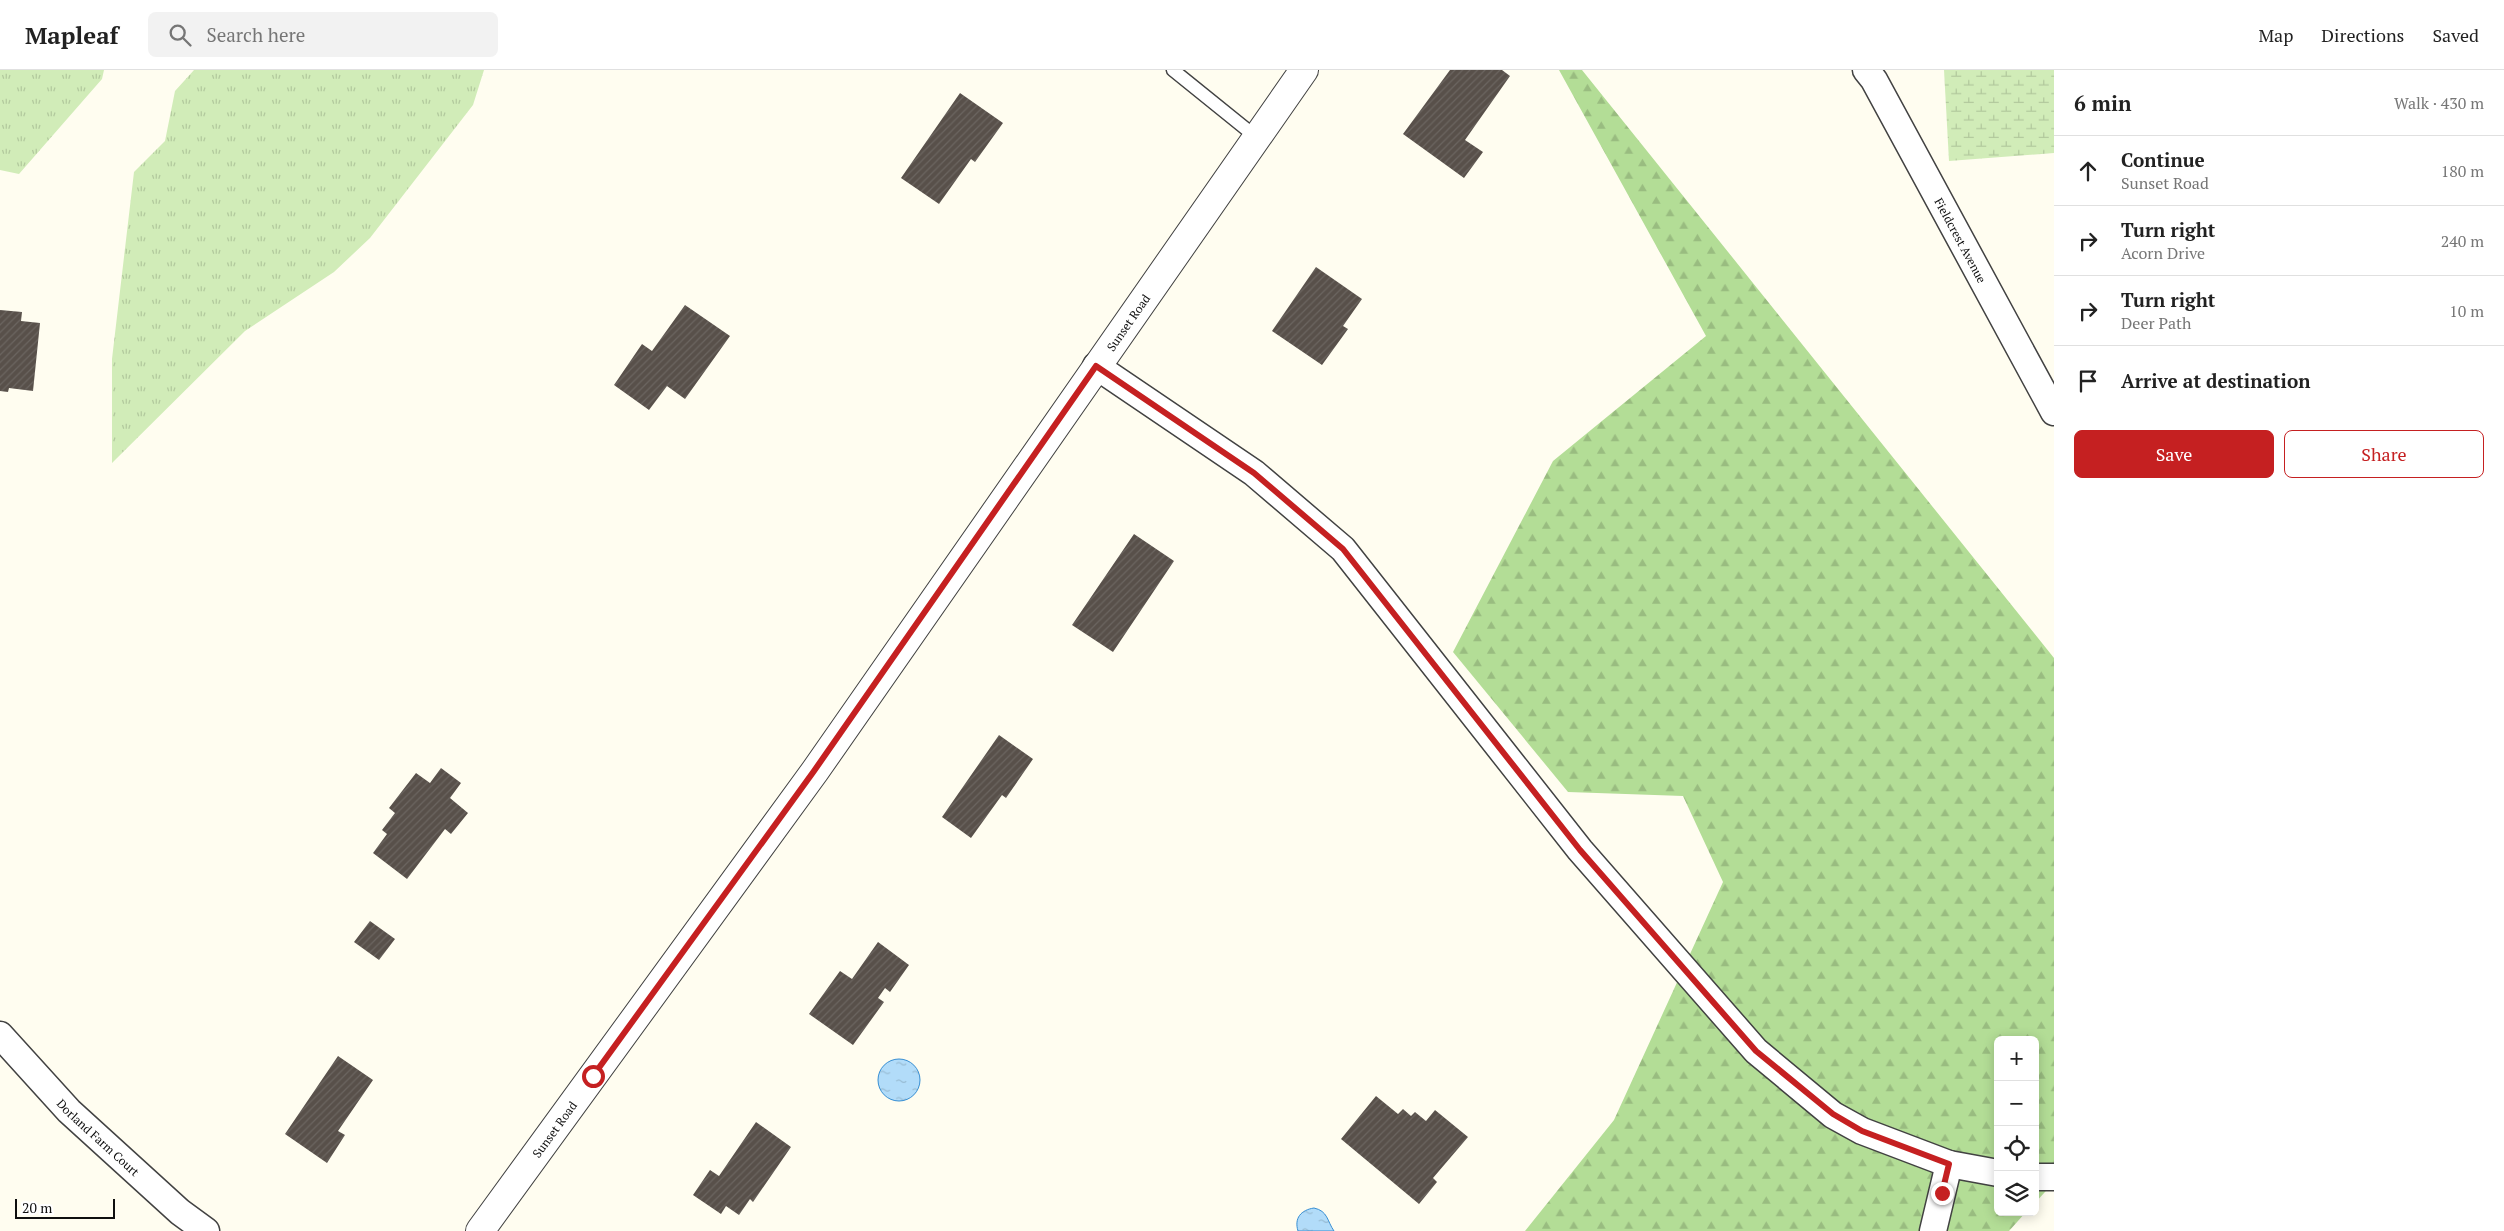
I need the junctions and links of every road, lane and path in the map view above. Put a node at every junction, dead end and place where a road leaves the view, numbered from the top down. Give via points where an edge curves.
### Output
1 (1174, 70) edge
2 (1304, 70) edge
3 (1866, 70) edge
4 (1256, 137) junction
5 (1096, 366) junction
6 (2054, 412) edge
7 (0, 1035) edge
8 (1949, 1164) junction
9 (1994, 1172) edge
10 (2039, 1177) edge
11 (2054, 1177) edge
12 (206, 1231) edge
13 (480, 1231) edge
14 (1933, 1231) edge

1 - 4 lane
2 - 4 street, Sunset Road
3 - 6 street, Fieldcrest Avenue
4 - 5 street, Sunset Road
5 - 8 street via 1254,473 1343,549 1580,850 1756,1051 1833,1114 1862,1131
5 - 13 street, Sunset Road via 814,771
7 - 12 street, Dorland Farm Court via 69,1111 180,1212
8 - 9 street
8 - 14 street
10 - 11 street

